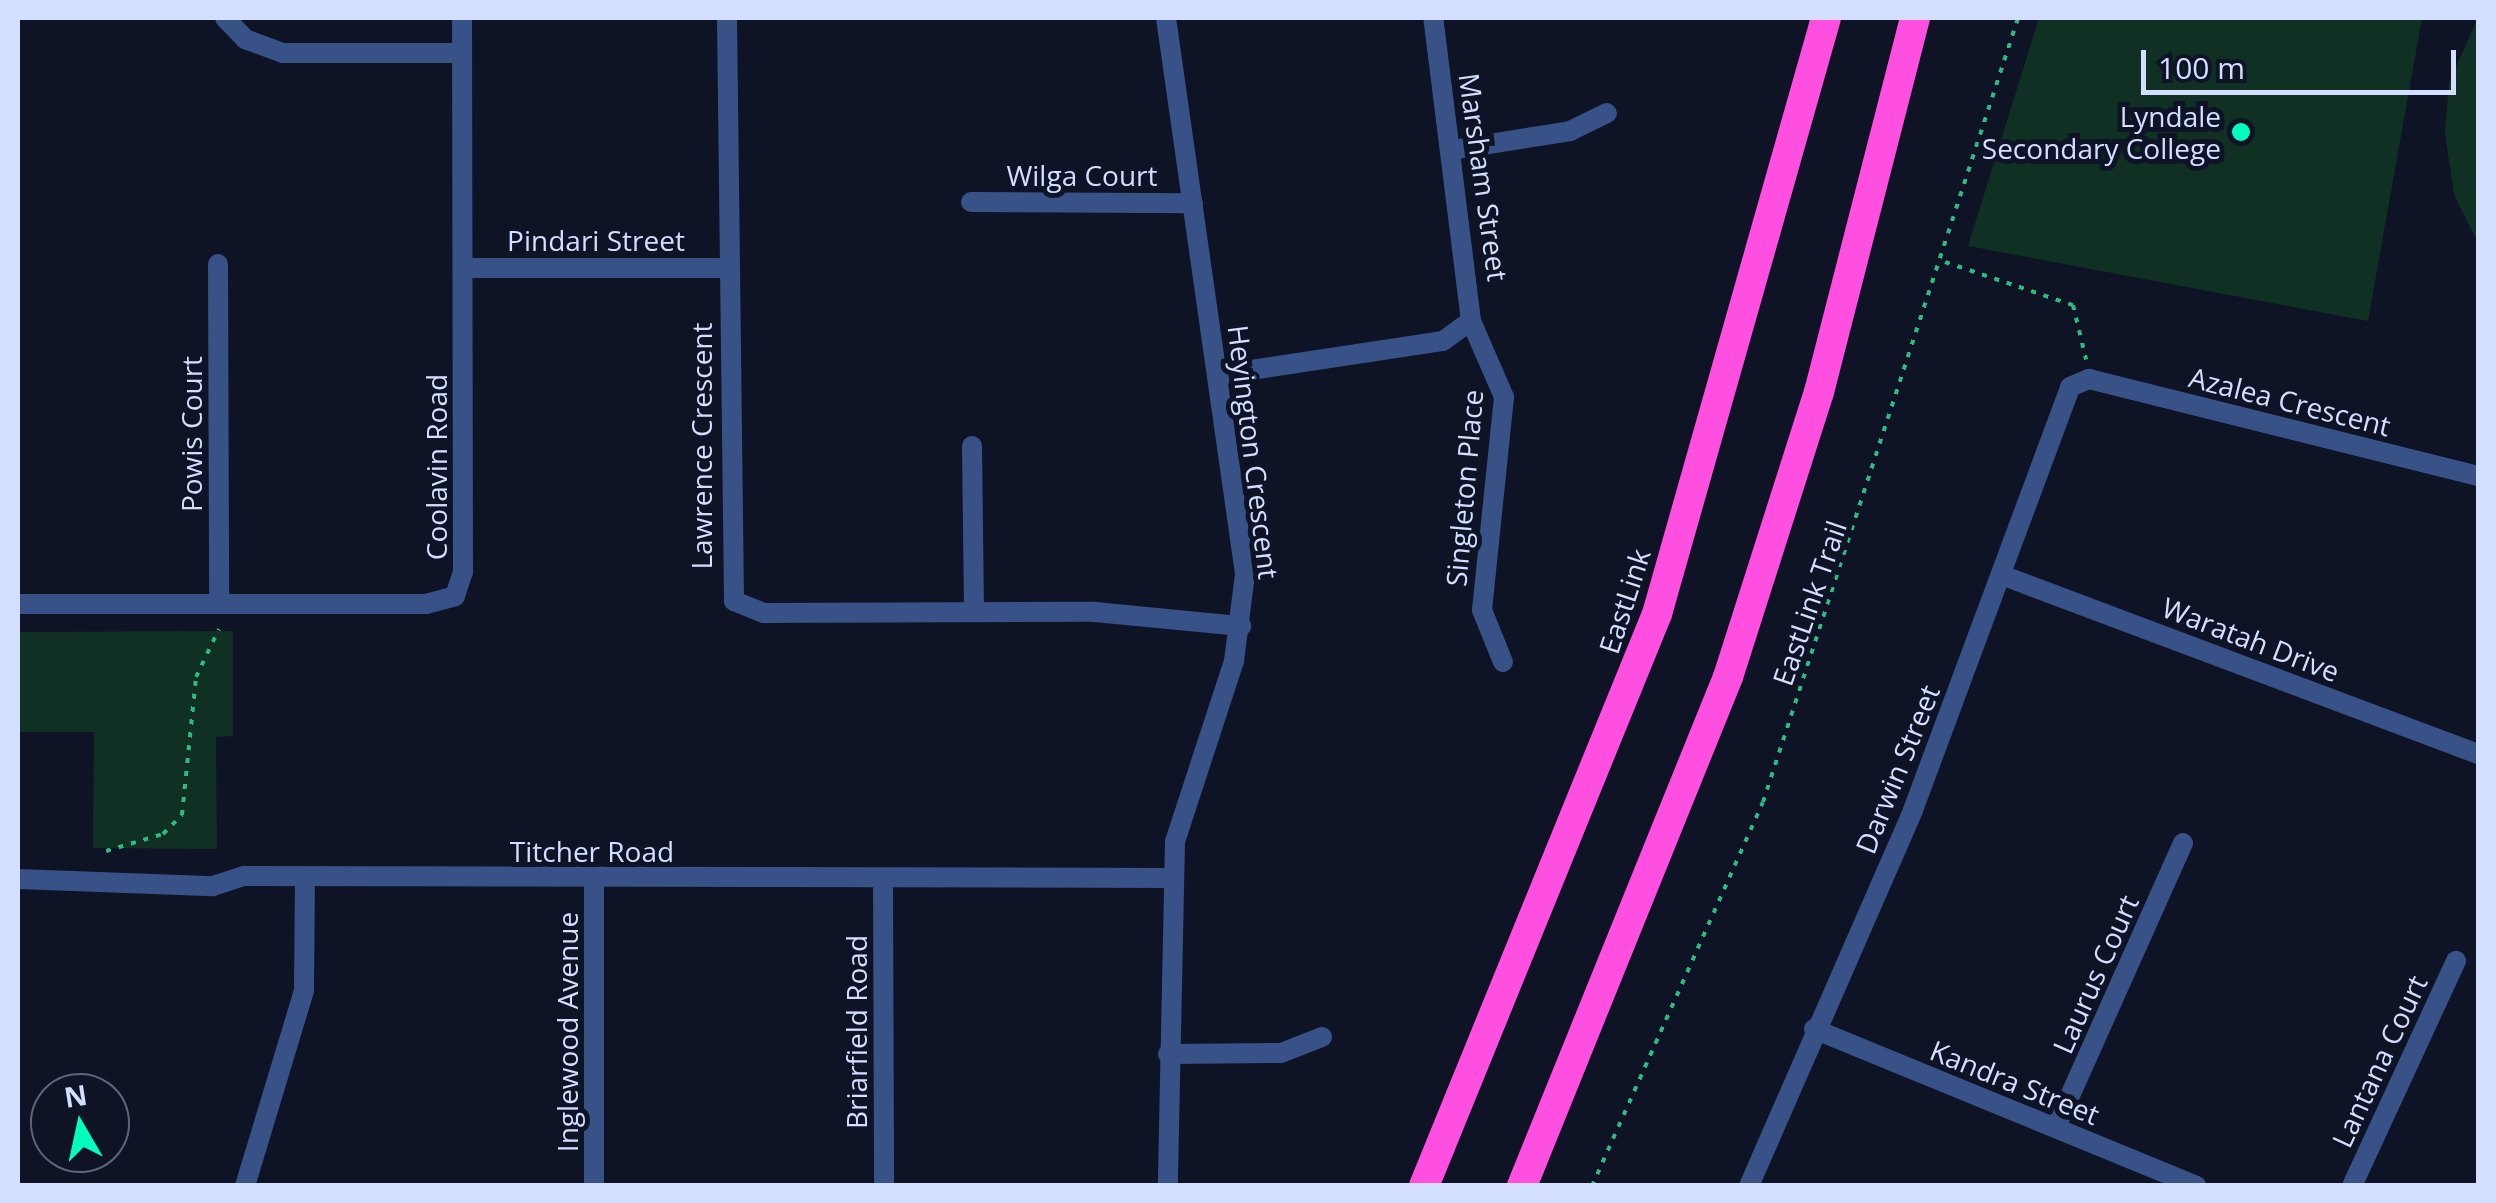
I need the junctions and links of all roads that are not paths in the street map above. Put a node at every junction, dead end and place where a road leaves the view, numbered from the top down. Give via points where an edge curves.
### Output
1 (225, 18) edge
2 (462, 18) edge
3 (727, 18) edge
4 (1166, 18) edge
5 (1433, 18) edge
6 (1826, 18) edge
7 (1914, 18) edge
8 (462, 53) junction
9 (1607, 112) dead end
10 (1452, 150) junction
11 (971, 202) dead end
12 (1193, 202) junction
13 (218, 264) dead end
14 (463, 268) junction
15 (728, 268) junction
16 (1471, 321) junction
17 (1218, 375) junction
18 (2089, 379) joint
19 (972, 446) dead end
20 (2478, 476) edge
21 (2004, 576) junction
22 (18, 604) edge
23 (219, 604) junction
24 (974, 612) junction
25 (1242, 626) junction
26 (1503, 662) dead end
27 (2478, 754) edge
28 (2184, 843) dead end
29 (594, 878) junction
30 (883, 878) junction
31 (1170, 878) junction
32 (18, 879) edge
33 (305, 880) junction
34 (2456, 960) dead end
35 (1814, 1029) junction
36 (1322, 1037) dead end
37 (1168, 1054) junction
38 (2056, 1127) junction
39 (245, 1186) edge
40 (594, 1186) edge
41 (884, 1186) edge
42 (1168, 1186) edge
43 (1424, 1186) edge
44 (1522, 1186) edge
45 (1749, 1186) edge
46 (2196, 1186) edge
47 (2352, 1186) edge

1 - 8 street via 244,39 283,53
2 - 8 street, Coolavin Road
3 - 15 street, Lawrence Crescent
4 - 12 street, Heyington Crescent
5 - 10 street, Marsham Street
6 - 43 highway, EastLink via 1657,614
7 - 44 highway via 1819,392 1728,677
8 - 14 street, Coolavin Road
9 - 10 street via 1570,132
10 - 16 street, Marsham Street
11 - 12 street, Wilga Court
12 - 17 street, Heyington Crescent
13 - 23 street, Powis Court
14 - 15 street, Pindari Street
14 - 23 street, Coolavin Road via 459,590 426,604
15 - 24 street, Lawrence Crescent via 734,600 763,613
16 - 17 street, Marsham Street via 1443,342
16 - 26 street, Singleton Place via 1504,397 1482,610
17 - 25 street, Heyington Crescent via 1243,544
18 - 20 street, Azalea Crescent
18 - 21 street, Darwin Street via 2062,398
19 - 24 street
21 - 27 street, Waratah Drive
21 - 35 street, Darwin Street
22 - 23 street, Coolavin Road
24 - 25 street, Lawrence Crescent via 1095,612
25 - 31 street, Heyington Crescent via 1186,787
28 - 38 street, Laurus Court
29 - 30 street, Titcher Road
29 - 33 street, Titcher Road
29 - 40 street, Inglewood Avenue
30 - 31 street, Titcher Road
30 - 41 street, Briarfield Road
31 - 37 street, Heyington Crescent
32 - 33 street, Titcher Road
33 - 39 street via 304,990
34 - 47 street, Lantana Court
35 - 38 street, Kandra Street
35 - 45 street, Darwin Street
36 - 37 street via 1281,1053
37 - 42 street, Heyington Crescent
38 - 46 street, Kandra Street

